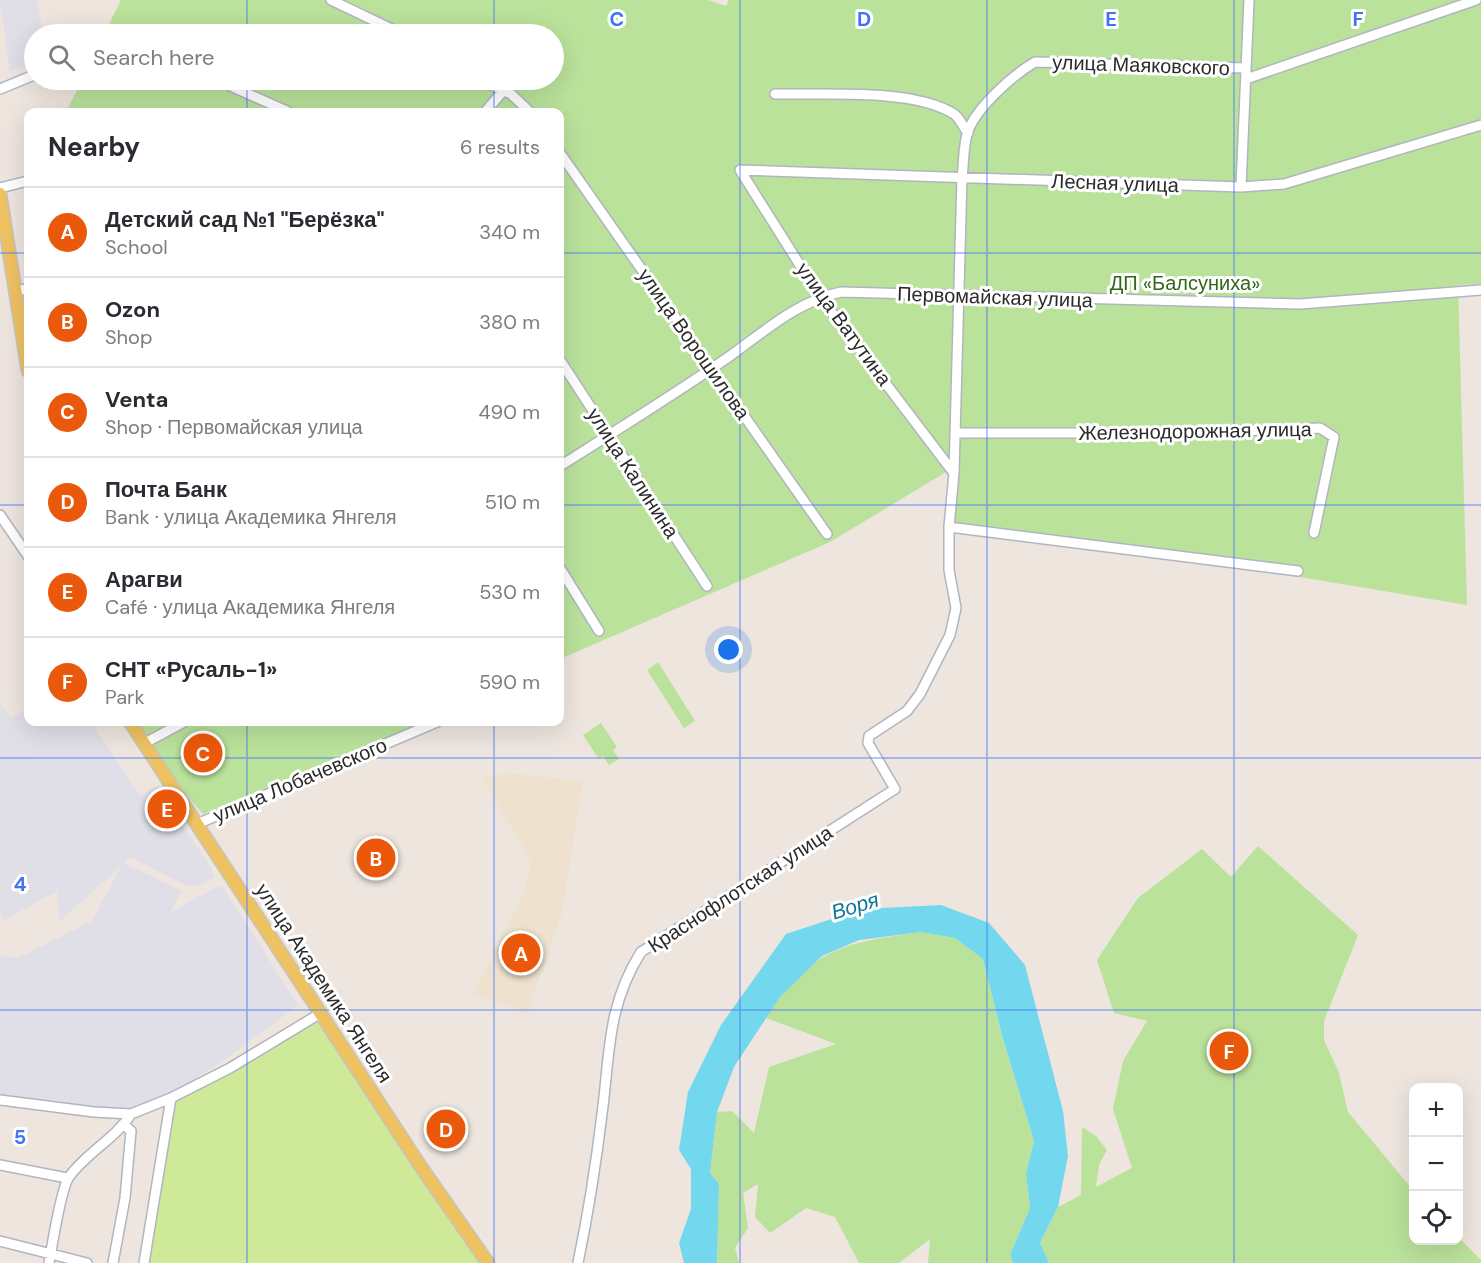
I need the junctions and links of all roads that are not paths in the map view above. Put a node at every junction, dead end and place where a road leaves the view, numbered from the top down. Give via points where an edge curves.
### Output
1 (330, 0) edge
2 (1259, 0) edge
3 (1473, 0) edge
4 (1249, 2) edge
5 (381, 24) edge
6 (1246, 68) junction
7 (24, 79) edge
8 (1246, 79) junction
9 (0, 89) edge
10 (240, 90) edge
11 (504, 90) joint
12 (775, 94) dead end
13 (280, 108) edge
14 (488, 108) edge
15 (526, 108) edge
16 (1481, 125) edge
17 (968, 133) junction
18 (564, 159) edge
19 (740, 170) joint
20 (962, 177) junction
21 (24, 182) edge
22 (1240, 187) junction
23 (0, 188) edge
24 (0, 194) edge
25 (24, 289) edge
26 (1481, 290) edge
27 (15, 292) junction
28 (957, 296) junction
29 (820, 297) junction
30 (24, 347) edge
31 (564, 366) edge
32 (710, 368) junction
33 (955, 433) junction
34 (609, 435) junction
35 (564, 463) edge
36 (954, 473) junction
37 (0, 515) edge
38 (949, 527) junction
39 (1314, 533) dead end
40 (827, 534) dead end
41 (24, 550) edge
42 (1298, 571) dead end
43 (564, 574) edge
44 (707, 586) dead end
45 (599, 631) dead end
46 (132, 726) edge
47 (177, 726) edge
48 (413, 726) edge
49 (143, 744) junction
50 (197, 825) junction
51 (321, 1013) junction
52 (171, 1098) junction
53 (0, 1100) edge
54 (131, 1114) junction
55 (124, 1125) junction
56 (0, 1165) edge
57 (67, 1178) junction
58 (0, 1241) edge
59 (50, 1258) edge
60 (87, 1263) edge
61 (113, 1263) edge
62 (144, 1263) edge
63 (488, 1263) edge
64 (578, 1263) edge

1 - 5 street
2 - 4 street
3 - 8 street, улица Маяковского
4 - 6 street
6 - 8 street
6 - 17 street, улица Маяковского via 1035,62 976,114
7 - 9 street
8 - 22 street
10 - 13 street
11 - 14 street
11 - 15 street
12 - 17 street via 910,98 956,116
16 - 22 street, Лесная улица via 1284,184
17 - 20 street
18 - 32 street, улица Ворошилова
19 - 20 street, Лесная улица
19 - 29 street, улица Ватутина
20 - 22 street, Лесная улица
20 - 28 street
21 - 23 street
24 - 27 main road
25 - 27 street
26 - 28 street, Первомайская улица via 1300,304
27 - 30 main road
28 - 29 street, Первомайская улица via 841,292
28 - 33 street
29 - 32 street, Первомайская улица via 774,323
29 - 36 street, улица Ватутина
31 - 34 street, улица Калинина
32 - 34 street, Первомайская улица
32 - 40 street, улица Ворошилова
33 - 36 street
33 - 39 street, Железнодорожная улица via 1188,433 1320,428 1334,437
34 - 35 street, Первомайская улица
34 - 44 street, улица Калинина
36 - 38 street
37 - 41 street
38 - 42 street
38 - 64 street, Краснофлотская улица via 949,570 956,608 950,635 912,706 868,739 895,789 641,952 627,974 614,1009 589,1210
43 - 45 street
46 - 49 main road, улица Академика Янгеля
47 - 49 street
48 - 50 street, улица Лобачевского
49 - 50 main road, улица Академика Янгеля
50 - 51 main road, улица Академика Янгеля
51 - 52 street
51 - 63 main road, улица Академика Янгеля
52 - 54 street
52 - 62 street
53 - 54 street
54 - 55 street
55 - 57 street
55 - 61 street via 130,1131 129,1163
56 - 57 street
57 - 59 street
58 - 59 street
59 - 60 street

